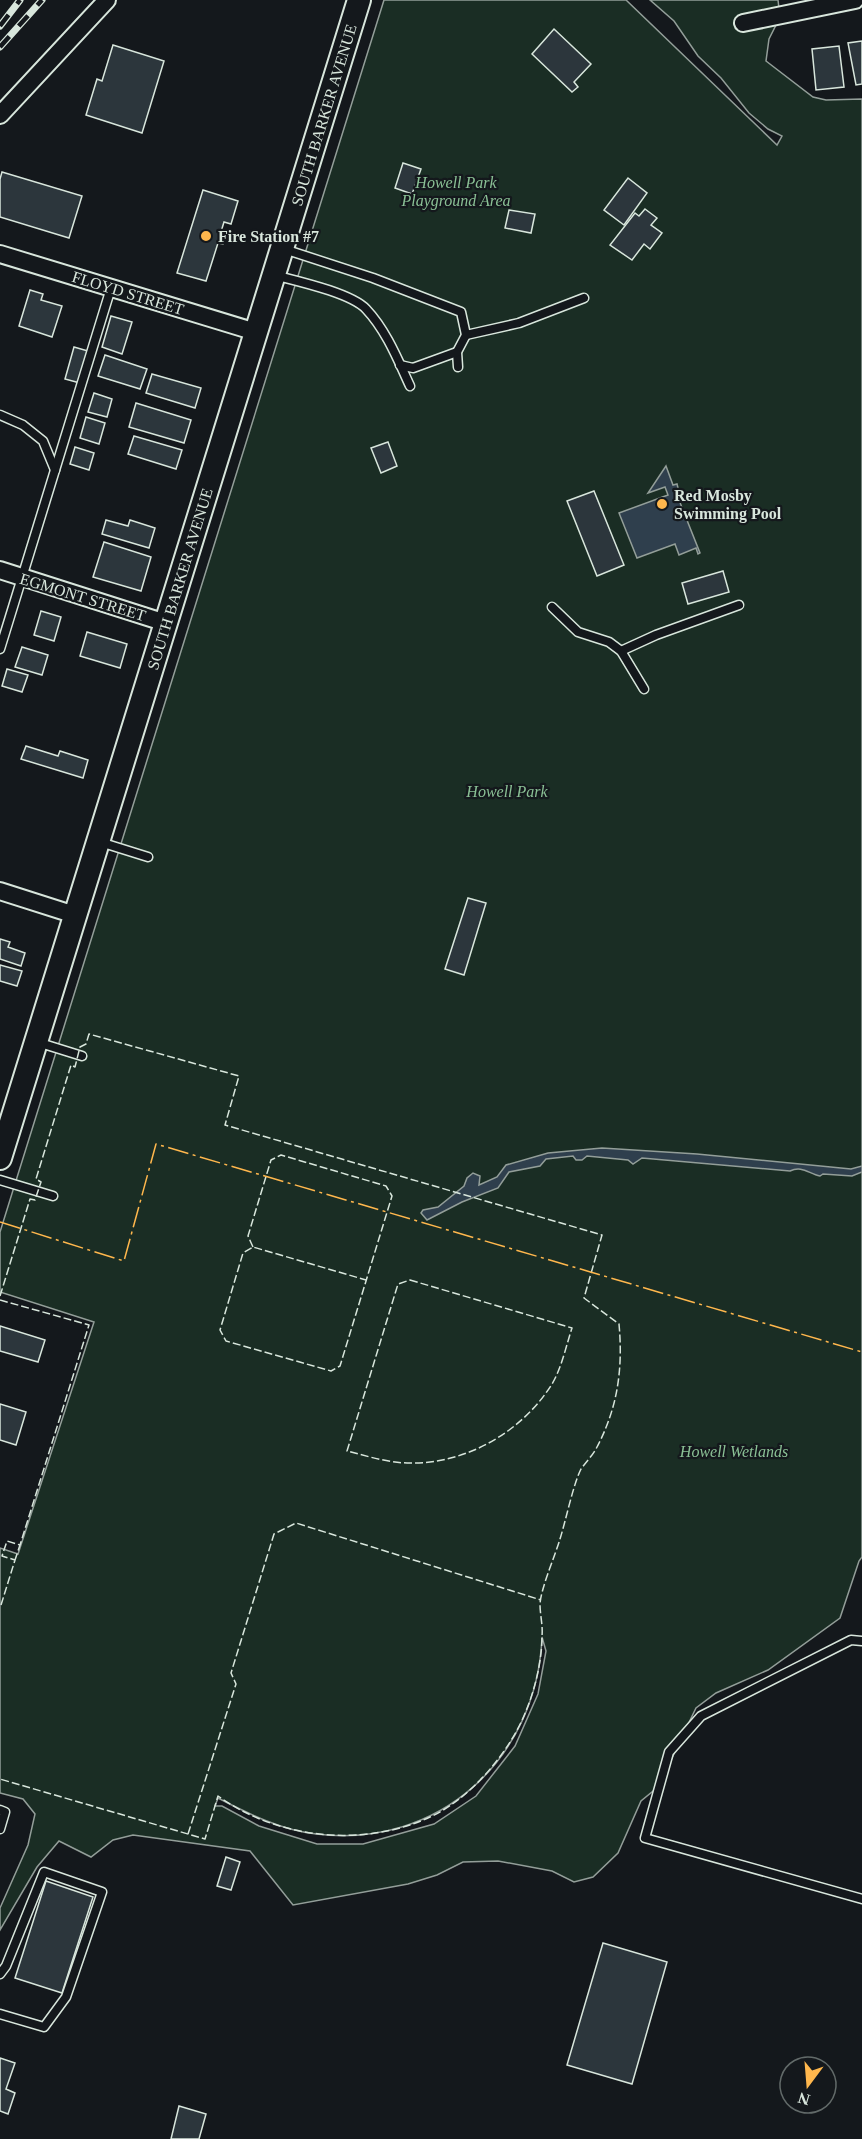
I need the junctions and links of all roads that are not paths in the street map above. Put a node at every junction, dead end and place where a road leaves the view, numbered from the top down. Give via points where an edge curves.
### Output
1 (106, 0) edge
2 (359, 0) edge
3 (855, 0) edge
4 (743, 23) dead end
5 (0, 115) edge
6 (282, 248) junction
7 (0, 255) edge
8 (274, 274) junction
9 (111, 288) junction
10 (584, 298) dead end
11 (256, 332) junction
12 (466, 335) junction
13 (457, 352) junction
14 (400, 364) junction
15 (458, 367) dead end
16 (410, 386) dead end
17 (0, 415) edge
18 (55, 470) junction
19 (0, 570) edge
20 (22, 577) junction
21 (740, 605) dead end
22 (552, 607) dead end
23 (166, 623) junction
24 (0, 649) edge
25 (621, 651) junction
26 (644, 689) dead end
27 (98, 842) junction
28 (148, 857) dead end
29 (0, 891) edge
30 (75, 915) junction
31 (36, 1042) junction
32 (82, 1056) dead end
33 (0, 1158) edge
34 (0, 1180) edge
35 (53, 1196) dead end
36 (862, 1641) edge
37 (0, 1810) edge
38 (0, 1829) edge
39 (862, 1899) edge
40 (0, 1974) edge
41 (0, 2014) edge

1 - 5 street
2 - 6 main road, SOUTH BARKER AVENUE
3 - 4 street
6 - 8 main road, SOUTH BARKER AVENUE
6 - 12 lane via 461,312
7 - 9 street, FLOYD STREET
8 - 11 main road, SOUTH BARKER AVENUE
8 - 14 lane via 342,295 365,307
9 - 11 street, FLOYD STREET
9 - 18 lane
10 - 12 lane via 519,323
11 - 23 main road, SOUTH BARKER AVENUE
12 - 13 lane
13 - 14 lane via 413,368
13 - 15 lane
14 - 16 lane
17 - 18 lane via 23,425 43,441
18 - 20 lane
19 - 20 street, EGMONT STREET
20 - 23 street, EGMONT STREET
20 - 24 lane
21 - 25 lane
22 - 25 lane via 578,632 609,642
23 - 27 main road, SOUTH BARKER AVENUE
25 - 26 lane
27 - 28 lane
27 - 30 main road, SOUTH BARKER AVENUE
29 - 30 street
30 - 31 main road, SOUTH BARKER AVENUE
31 - 32 lane
31 - 33 main road, SOUTH BARKER AVENUE
34 - 35 lane
36 - 39 lane via 851,1640 701,1716 669,1752 645,1839
37 - 38 lane via 5,1812
40 - 41 lane via 44,1872 102,1892 66,1997 44,2027

